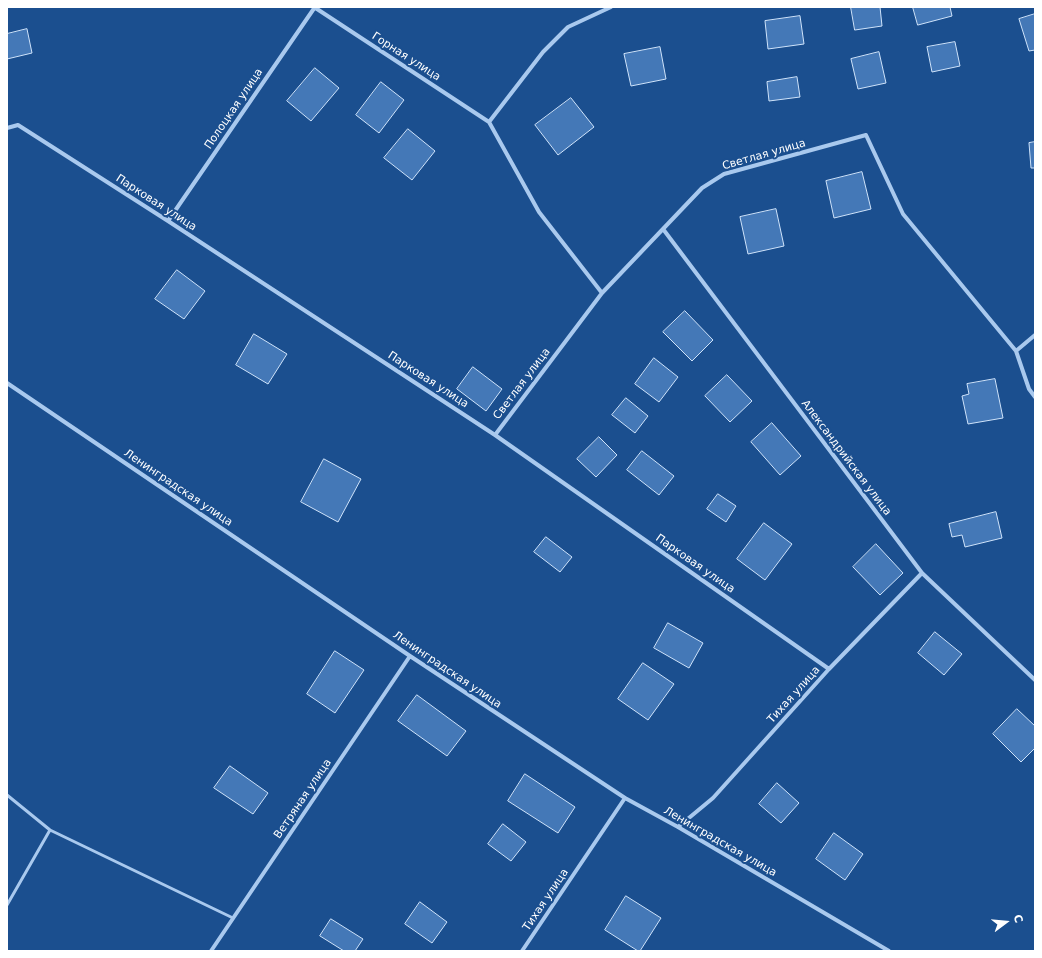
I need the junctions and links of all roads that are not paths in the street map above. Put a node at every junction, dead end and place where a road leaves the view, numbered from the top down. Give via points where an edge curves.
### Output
1 (314, 7) edge
2 (611, 7) edge
3 (489, 122) junction
4 (7, 128) edge
5 (168, 221) junction
6 (663, 229) junction
7 (602, 293) junction
8 (1035, 336) edge
9 (1016, 351) junction
10 (7, 383) edge
11 (1035, 397) edge
12 (495, 435) junction
13 (922, 573) junction
14 (410, 656) junction
15 (829, 669) junction
16 (1035, 680) edge
17 (7, 795) edge
18 (624, 798) junction
19 (678, 827) junction
20 (50, 830) junction
21 (7, 905) edge
22 (233, 918) junction
23 (211, 951) edge
24 (522, 951) edge
25 (889, 951) edge

1 - 3 street, Горная улица
1 - 5 street, Полоцкая улица
2 - 3 street via 568,27 544,52
3 - 7 street via 539,212
4 - 5 street, Парковая улица via 18,125
5 - 12 street, Парковая улица
6 - 7 street, Светлая улица
6 - 9 street, Светлая улица via 702,188 724,174 866,135 903,214
6 - 13 street, Александрийская улица
7 - 12 street, Светлая улица
8 - 9 street
9 - 11 street via 1029,389
10 - 14 street, Ленинградская улица
12 - 15 street, Парковая улица
13 - 15 street, Тихая улица
13 - 16 street, Александрийская улица
14 - 18 street, Ленинградская улица
14 - 22 street, Ветряная улица
15 - 19 street, Тихая улица via 713,798
17 - 20 lane
18 - 19 street, Ленинградская улица
18 - 24 street, Тихая улица
19 - 25 street, Ленинградская улица
20 - 21 lane
20 - 22 lane
22 - 23 street, Ветряная улица

